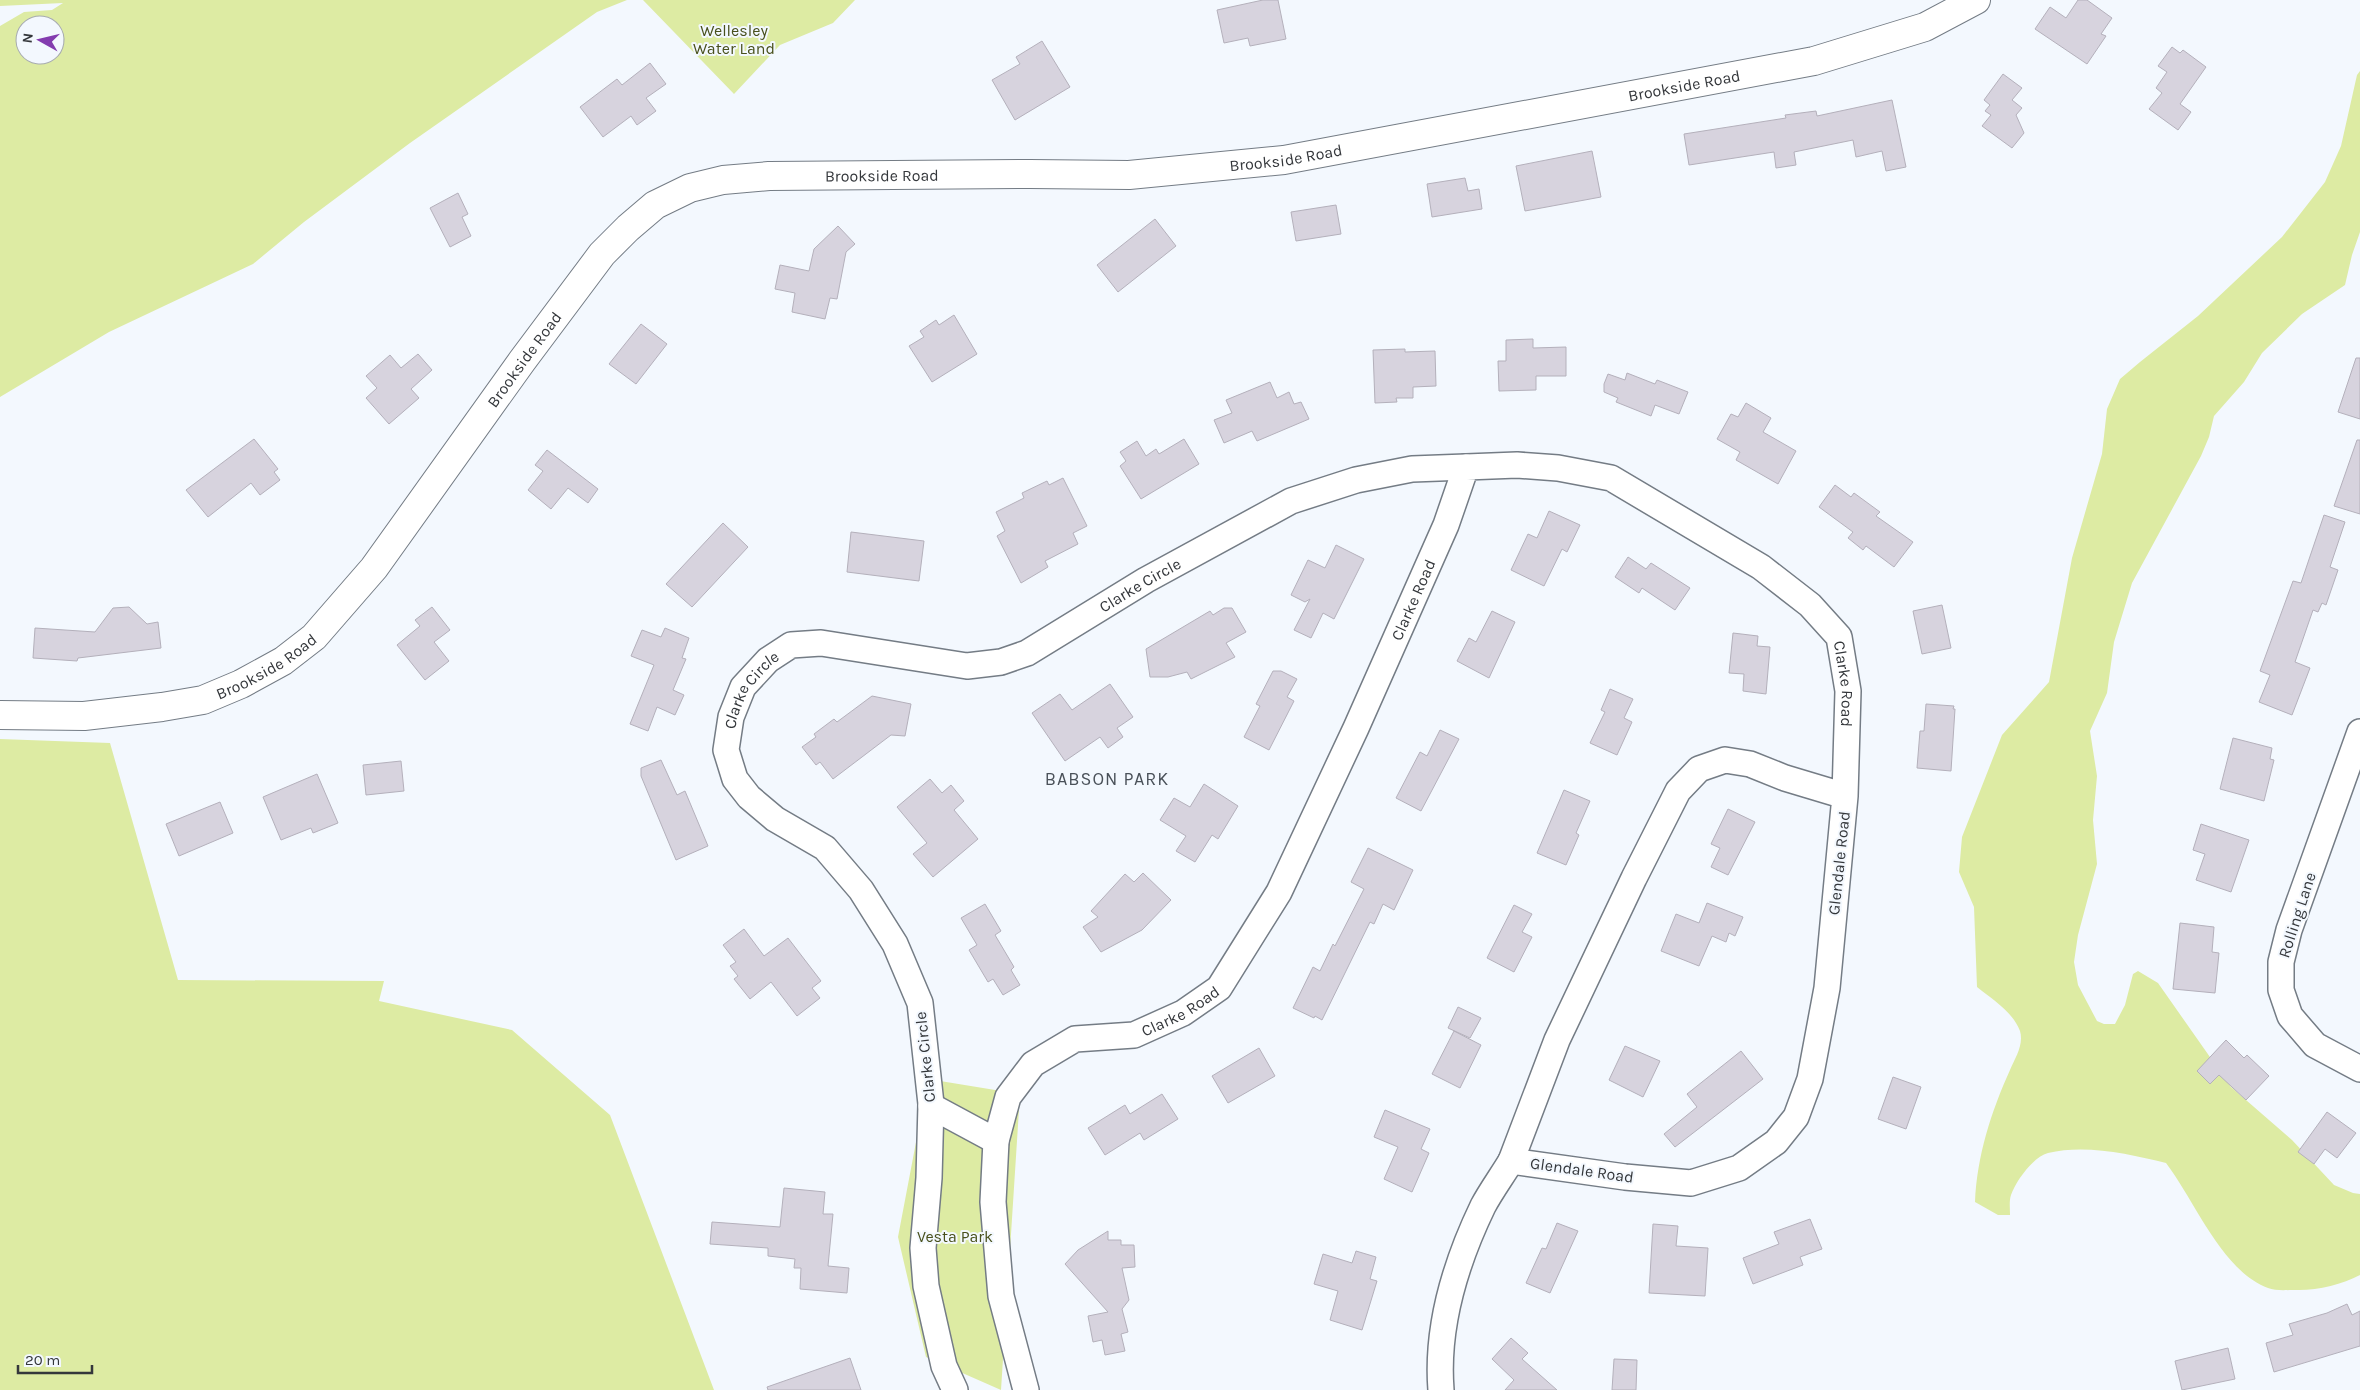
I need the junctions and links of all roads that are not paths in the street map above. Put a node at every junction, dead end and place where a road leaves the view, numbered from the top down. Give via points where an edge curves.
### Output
1 (1976, 0) edge
2 (1466, 467) junction
3 (0, 715) edge
4 (2360, 732) edge
5 (1845, 796) junction
6 (2360, 1069) edge
7 (930, 1106) junction
8 (996, 1141) junction
9 (1511, 1160) junction
10 (955, 1390) edge
11 (1026, 1390) edge
12 (1441, 1390) edge

1 - 3 street, Brookside Road via 1925,26 1814,61 1284,160 1129,175 769,176 723,180 690,188 655,205 602,254 374,568 314,637 283,661 203,700 84,716
2 - 5 street, Clarke Road via 1517,465 1558,468 1611,478 1761,567 1810,605 1839,637 1848,691
2 - 7 street, Clarke Circle via 1412,469 1356,480 1291,501 1146,580 1028,653 1001,662 967,666 820,643 791,645 768,660 743,688 731,717 726,750 735,779 749,797 775,819 825,848 861,890 895,944 920,1003
2 - 8 street, Clarke Road via 1442,534 1283,884 1219,988 1183,1013 1134,1035 1075,1039 1034,1064 1008,1097
4 - 6 street, Rolling Lane via 2290,930 2281,962 2281,990 2290,1016 2315,1044
5 - 9 street, Glendale Road via 1750,764 1725,760 1699,769 1678,791 1557,1040
5 - 9 street, Glendale Road via 1827,988 1810,1079 1796,1117 1776,1142 1739,1168 1691,1183
7 - 8 street
7 - 10 street, Clarke Circle via 929,1178 923,1248 925,1276 944,1366
8 - 11 street, Clarke Road via 993,1202 1001,1296
9 - 12 street, Glendale Road via 1483,1206 1458,1268 1444,1324

